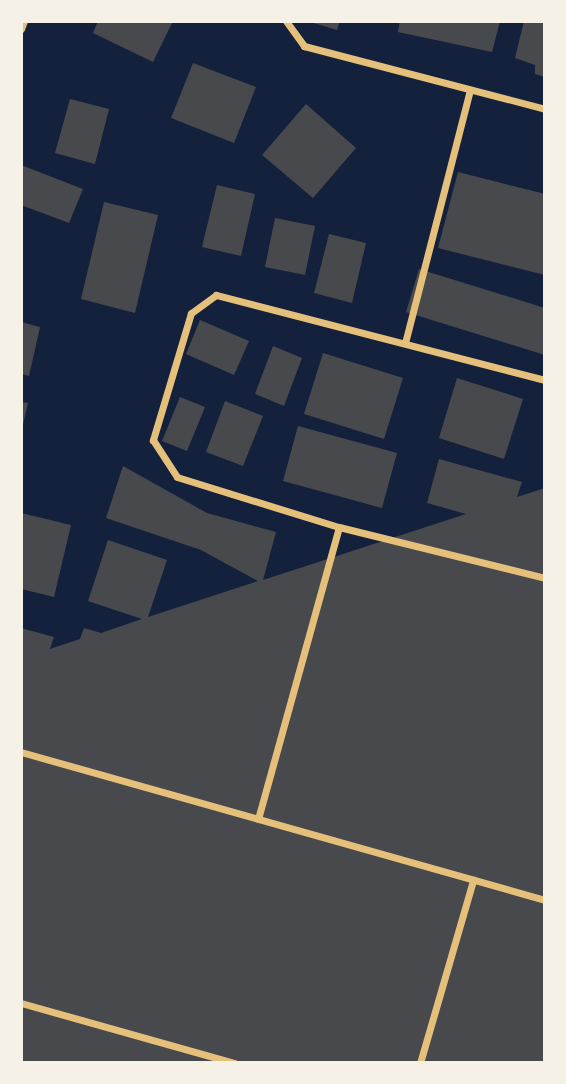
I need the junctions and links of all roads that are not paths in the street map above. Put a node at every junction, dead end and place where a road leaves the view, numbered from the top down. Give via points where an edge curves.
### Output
1 (24, 21) edge
2 (286, 21) edge
3 (21, 29) edge
4 (470, 90) junction
5 (545, 109) edge
6 (405, 343) junction
7 (545, 380) edge
8 (339, 527) junction
9 (545, 578) edge
10 (21, 752) edge
11 (258, 819) junction
12 (473, 880) junction
13 (545, 900) edge
14 (21, 1003) edge
15 (209, 1059) edge
16 (235, 1063) edge
17 (420, 1063) edge

1 - 3 street
2 - 4 street via 303,46
4 - 5 street
4 - 6 street
6 - 7 street
6 - 8 street via 216,295 191,313 153,440 177,477
8 - 9 street
8 - 11 street
10 - 11 street
11 - 12 street
12 - 13 street
12 - 17 street
14 - 15 street
15 - 16 street

